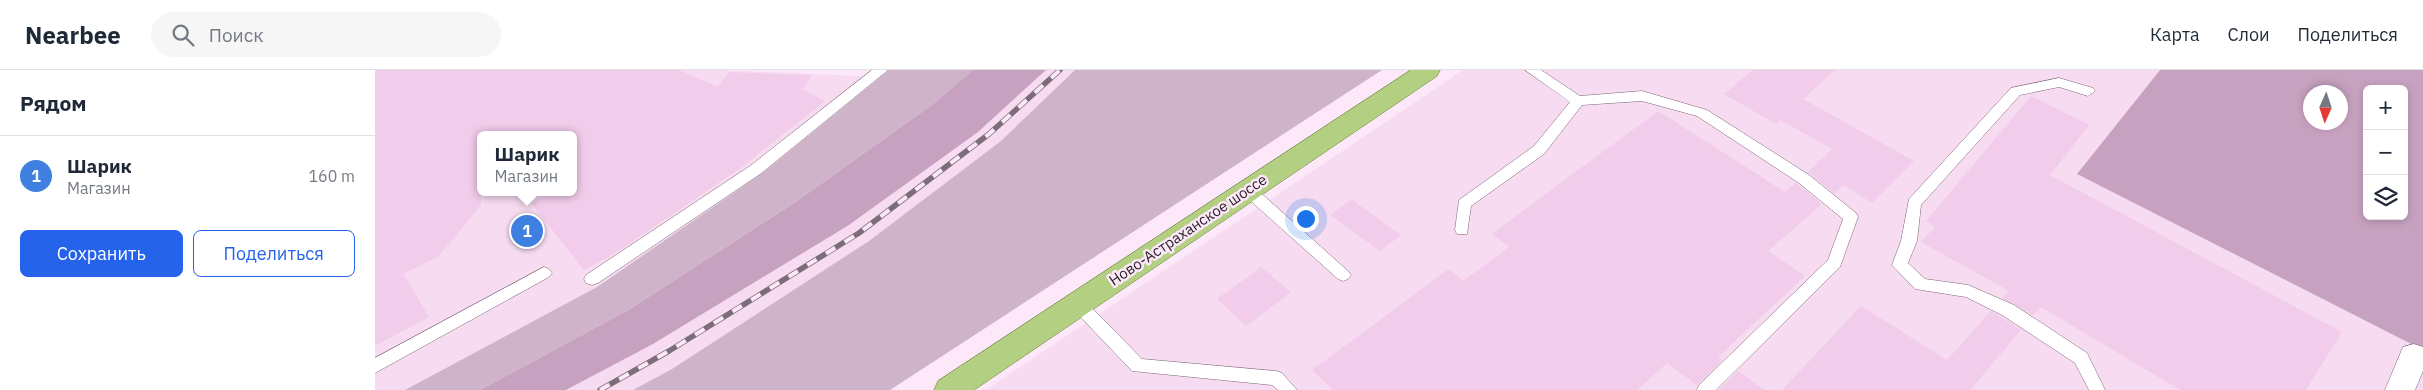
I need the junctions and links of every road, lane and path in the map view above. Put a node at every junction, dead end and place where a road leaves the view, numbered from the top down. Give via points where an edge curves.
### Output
1 (881, 70) edge
2 (1428, 70) edge
3 (1532, 70) edge
4 (2088, 91) dead end
5 (1578, 101) junction
6 (1248, 190) junction
7 (1462, 230) dead end
8 (544, 273) dead end
9 (1343, 275) dead end
10 (592, 279) dead end
11 (1078, 304) junction
12 (375, 366) edge
13 (949, 390) edge
14 (1289, 390) edge
15 (1705, 390) edge
16 (2097, 390) edge

1 - 10 lane via 755,170
2 - 6 main road, Ново-Астраханское шоссе
3 - 5 lane
4 - 16 lane via 2059,82 2016,90 1914,203 1909,241 1900,265 1921,285 1968,291 2008,310 2081,358
5 - 7 lane via 1539,150 1464,204
5 - 15 lane via 1642,96 1702,113 1804,180 1851,216 1835,263
6 - 9 lane
6 - 11 main road, Ново-Астраханское шоссе
8 - 12 lane
11 - 13 main road, Ново-Астраханское шоссе
11 - 14 lane via 1137,366 1277,378

